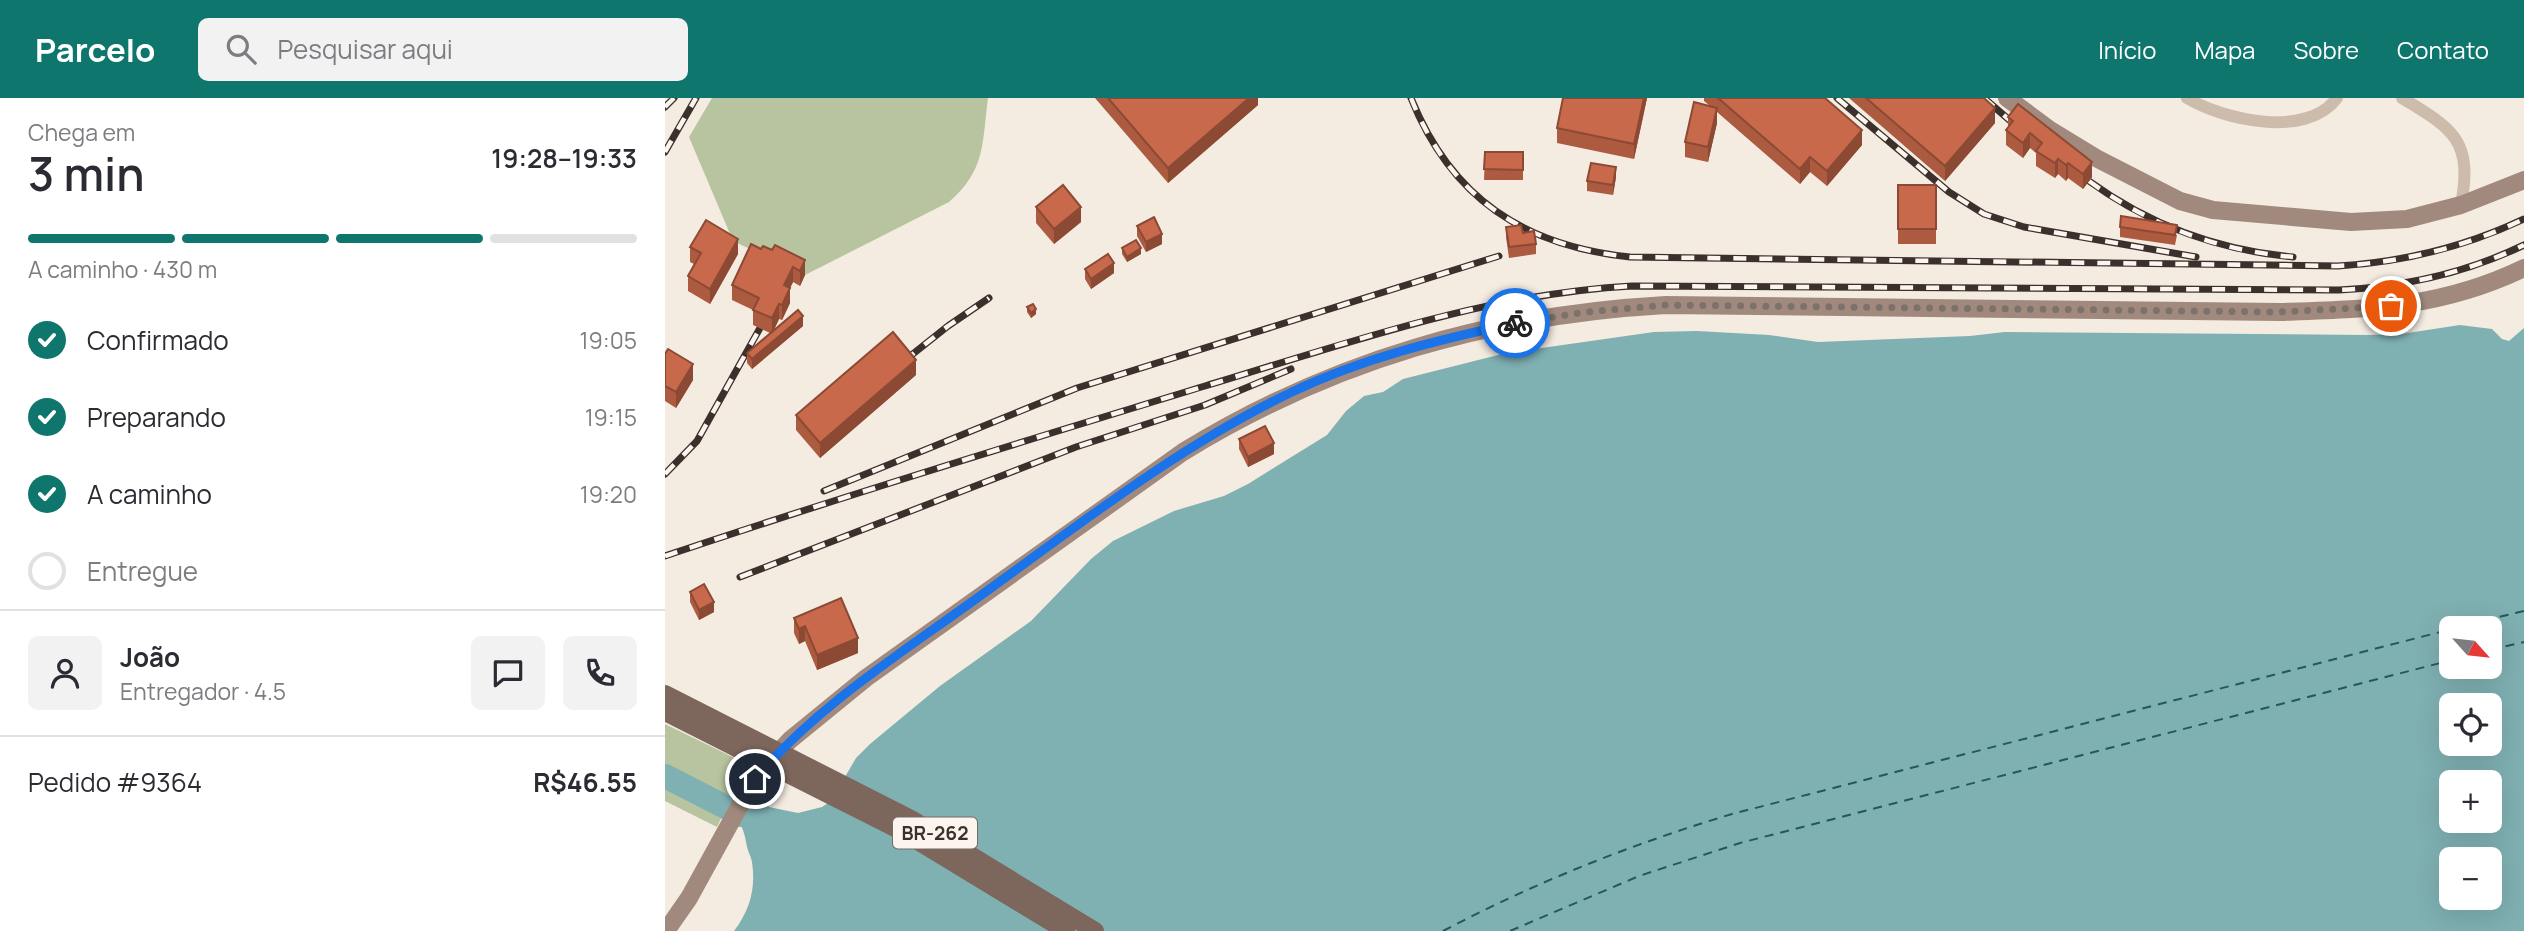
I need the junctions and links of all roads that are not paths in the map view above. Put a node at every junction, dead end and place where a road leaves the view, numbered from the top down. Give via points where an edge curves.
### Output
1 (2007, 98) edge
2 (2187, 98) edge
3 (2337, 98) edge
4 (2402, 98) edge
5 (2524, 180) edge
6 (2461, 205) junction
7 (2524, 268) edge
8 (665, 692) edge
9 (665, 712) edge
10 (766, 752) junction
11 (666, 931) edge
12 (1066, 931) edge
13 (1095, 931) edge

1 - 6 street via 2096,158 2198,207 2351,222 2407,219
2 - 3 street via 2237,118 2281,122 2305,118
4 - 6 street via 2446,128 2458,143 2467,176
5 - 6 street
7 - 11 street via 2476,290 2413,304 2351,310 1653,305 1541,318 1373,359 1294,391 1159,467 866,678 790,740 755,779
8 - 10 main road, BR-262 via 719,720
9 - 10 main road
10 - 12 main road, BR-262
10 - 13 main road, BR-262 via 941,836

